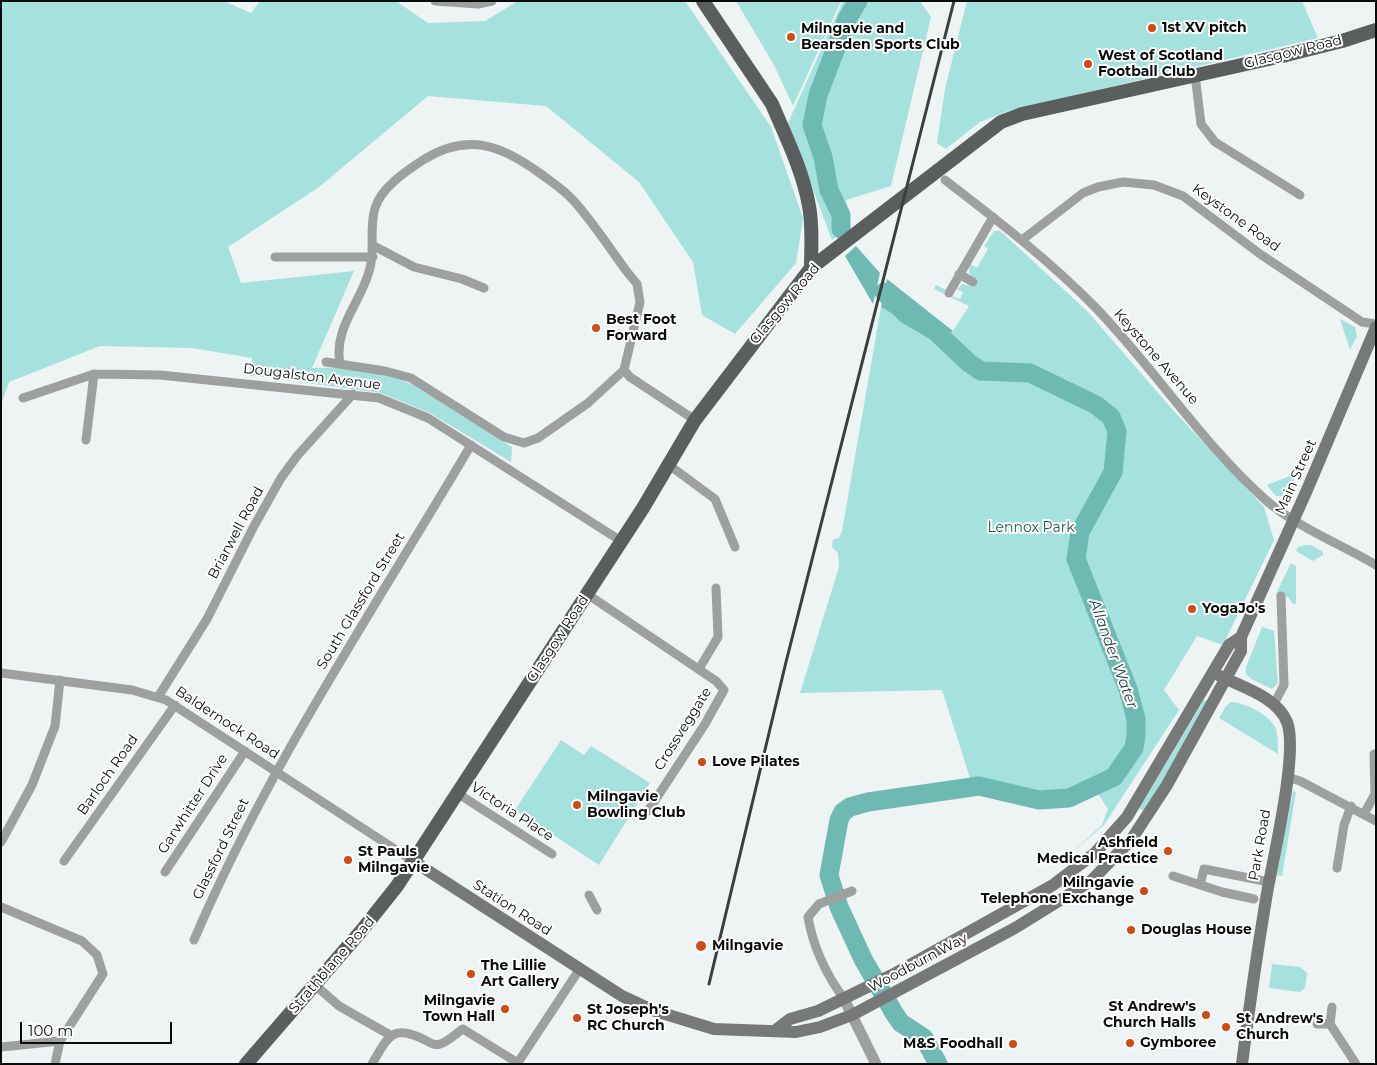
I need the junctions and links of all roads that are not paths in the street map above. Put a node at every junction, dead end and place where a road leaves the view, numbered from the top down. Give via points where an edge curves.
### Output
1 (435, 1) edge
2 (492, 1) edge
3 (703, 1) edge
4 (1376, 30) edge
5 (1195, 75) junction
6 (945, 180) dead end
7 (1300, 195) dead end
8 (993, 217) junction
9 (1022, 240) junction
10 (374, 246) junction
11 (275, 257) dead end
12 (373, 257) junction
13 (811, 268) junction
14 (959, 274) junction
15 (973, 282) dead end
16 (484, 288) dead end
17 (949, 293) dead end
18 (1376, 326) edge
19 (326, 362) dead end
20 (340, 364) junction
21 (624, 370) junction
22 (94, 374) junction
23 (353, 394) junction
24 (24, 398) dead end
25 (695, 420) junction
26 (86, 440) dead end
27 (471, 446) junction
28 (669, 465) junction
29 (1293, 519) junction
30 (621, 541) junction
31 (734, 547) dead end
32 (1376, 565) edge
33 (716, 588) dead end
34 (587, 594) junction
35 (1281, 596) dead end
36 (1241, 637) junction
37 (699, 670) junction
38 (1214, 672) junction
39 (1, 673) edge
40 (1227, 679) junction
41 (60, 680) junction
42 (158, 697) junction
43 (1274, 704) junction
44 (175, 705) junction
45 (245, 751) junction
46 (1374, 754) dead end
47 (275, 771) junction
48 (1287, 777) junction
49 (457, 793) junction
50 (1351, 806) junction
51 (648, 811) dead end
52 (1364, 814) junction
53 (1376, 821) edge
54 (1, 842) edge
55 (552, 854) dead end
56 (64, 861) dead end
57 (413, 861) junction
58 (1337, 868) dead end
59 (165, 872) dead end
60 (1173, 876) dead end
61 (1269, 882) junction
62 (1200, 885) junction
63 (1053, 886) joint
64 (852, 891) dead end
65 (589, 895) dead end
66 (1065, 898) joint
67 (1254, 899) dead end
68 (1, 907) edge
69 (597, 910) dead end
70 (194, 940) dead end
71 (579, 970) junction
72 (595, 980) joint
73 (315, 985) junction
74 (844, 999) junction
75 (1332, 1007) dead end
76 (852, 1016) junction
77 (1317, 1024) dead end
78 (1330, 1024) junction
79 (777, 1029) junction
80 (390, 1035) junction
81 (60, 1041) junction
82 (1, 1047) edge
83 (517, 1063) edge
84 (55, 1064) edge
85 (246, 1064) edge
86 (372, 1064) edge
87 (876, 1064) edge
88 (1242, 1064) edge
89 (1356, 1064) edge

1 - 2 street via 478,4
3 - 13 main road via 772,104 780,122 810,208
4 - 5 main road, Glasgow Road via 1308,50
5 - 7 street via 1201,124 1215,142
5 - 13 main road, Glasgow Road via 1022,114 1001,122
6 - 8 street, Keystone Avenue
8 - 9 street, Keystone Avenue
8 - 14 street
9 - 18 street, Keystone Road via 1083,193 1123,182 1154,185 1182,196 1260,254 1362,322
9 - 29 street, Keystone Avenue via 1095,308 1227,459 1269,502
10 - 12 street
10 - 16 street via 414,267
10 - 21 street via 375,207 390,185 417,164 455,145 488,146 508,153 566,193 637,284 640,302
11 - 12 street
12 - 20 street via 365,285 339,339
13 - 25 main road, Glasgow Road
14 - 15 street
14 - 17 street
18 - 29 main road, Main Street
19 - 20 street
20 - 21 street via 411,378 504,437 524,443 538,438 588,403
21 - 25 street
22 - 23 street, Dougalston Avenue via 160,375
22 - 24 street, Dougalston Avenue
22 - 26 street
23 - 27 street, Dougalston Avenue via 380,398 402,406 428,418
23 - 42 street, Briarwell Road via 281,478 203,626
25 - 28 main road, Glasgow Road
27 - 30 street, Dougalston Avenue
27 - 47 street, South Glassford Street
28 - 30 main road, Glasgow Road
28 - 31 street via 715,499
29 - 32 street, Keystone Avenue
29 - 36 main road, Main Street
30 - 34 main road, Glasgow Road
33 - 37 street, Crossveggate via 718,637
34 - 37 street, Crossveggate
34 - 49 main road, Glasgow Road
35 - 43 street via 1284,685
36 - 38 main road, Main Street via 1229,645
36 - 40 main road, Main Street via 1241,651
37 - 51 street, Crossveggate via 724,690
38 - 40 main road, Park Road
38 - 63 main road, Main Street via 1118,829 1081,866
39 - 41 street, Baldernock Road
40 - 43 main road, Park Road
40 - 66 main road, Main Street via 1167,785 1131,840 1098,875
41 - 42 street, Baldernock Road
41 - 54 street via 55,726 32,785
42 - 44 street, Baldernock Road
43 - 48 main road, Park Road via 1287,722 1289,732
44 - 45 street, Baldernock Road
44 - 56 street, Barloch Road
45 - 47 street, Baldernock Road
45 - 59 street, Garwhitter Drive
46 - 52 street via 1375,794
47 - 57 street, Baldernock Road
47 - 70 street, Glassford Street via 221,877
48 - 50 street
48 - 61 main road, Park Road
49 - 55 street, Victoria Place
49 - 57 main road, Glasgow Road
50 - 52 street
50 - 58 street via 1344,825
52 - 53 street
57 - 71 main road, Station Road
57 - 73 main road, Strathblane Road via 377,913
60 - 62 street
61 - 62 street via 1204,869
61 - 88 main road, Park Road
62 - 67 street
63 - 74 main road, Woodburn Way
64 - 74 street via 819,904 808,917 811,935 828,976
65 - 69 street
66 - 76 main road, Woodburn Way
68 - 81 street via 82,941 97,955 103,974
71 - 72 main road, Station Road
71 - 83 street
72 - 79 main road, Woodburn Way via 652,1010 683,1021 714,1029
73 - 80 street via 339,1006
73 - 85 main road, Strathblane Road
74 - 76 street
74 - 79 main road, Woodburn Way via 811,1014 790,1019
75 - 78 street
76 - 79 main road, Woodburn Way via 796,1032
76 - 87 street
77 - 78 street
78 - 89 street
80 - 83 street via 406,1033 440,1044 463,1029
80 - 86 street
81 - 82 street
81 - 84 street

